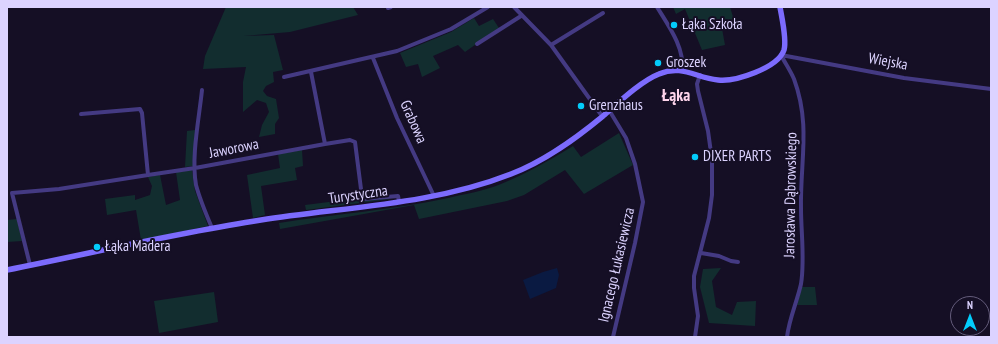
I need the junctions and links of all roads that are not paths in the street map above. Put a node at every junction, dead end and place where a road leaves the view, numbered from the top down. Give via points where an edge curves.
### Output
1 (488, 7) edge
2 (514, 7) edge
3 (657, 7) edge
4 (780, 7) edge
5 (602, 13) dead end
6 (521, 16) junction
7 (477, 44) dead end
8 (551, 45) junction
9 (781, 55) junction
10 (373, 58) junction
11 (682, 70) junction
12 (311, 72) junction
13 (700, 75) junction
14 (284, 77) dead end
15 (991, 89) edge
16 (202, 90) dead end
17 (609, 110) junction
18 (81, 114) dead end
19 (602, 116) junction
20 (325, 144) junction
21 (195, 168) junction
22 (148, 175) junction
23 (434, 196) junction
24 (399, 201) junction
25 (212, 228) junction
26 (701, 253) junction
27 (738, 262) dead end
28 (30, 265) junction
29 (7, 270) edge
30 (613, 337) edge
31 (695, 337) edge
32 (786, 337) edge

1 - 10 street via 451,29
2 - 6 street
3 - 11 street via 683,58
4 - 9 main road via 785,40
5 - 8 street
6 - 7 street
6 - 8 street
8 - 19 street
9 - 13 main road via 771,64 730,79 717,80
9 - 15 street, Wiejska via 904,78
9 - 32 street, Jarosława Dąbrowskiego via 796,86 804,129 800,207 802,268
10 - 12 street
10 - 23 street, Grabowa via 397,118
11 - 13 main road
11 - 17 main road, Turystyczna via 657,74
12 - 14 street
12 - 20 street
13 - 26 street via 697,84 712,160 712,196
16 - 21 street
17 - 19 main road, Turystyczna
17 - 30 street, Ignacego Łukasiewicza via 626,138 635,164 643,202
18 - 22 street via 140,109
19 - 23 main road, Turystyczna via 561,148 531,166 485,183
20 - 21 street, Jaworowa
20 - 24 street, Jaworowa via 350,140 355,142 363,200 398,196
21 - 22 street, Jaworowa
21 - 25 street via 196,185
22 - 28 street, Jaworowa via 59,189 12,193
23 - 24 main road, Turystyczna
24 - 25 main road, Turystyczna
25 - 28 main road, Turystyczna
26 - 27 street
26 - 31 street via 694,276 698,316
28 - 29 main road, Turystyczna

